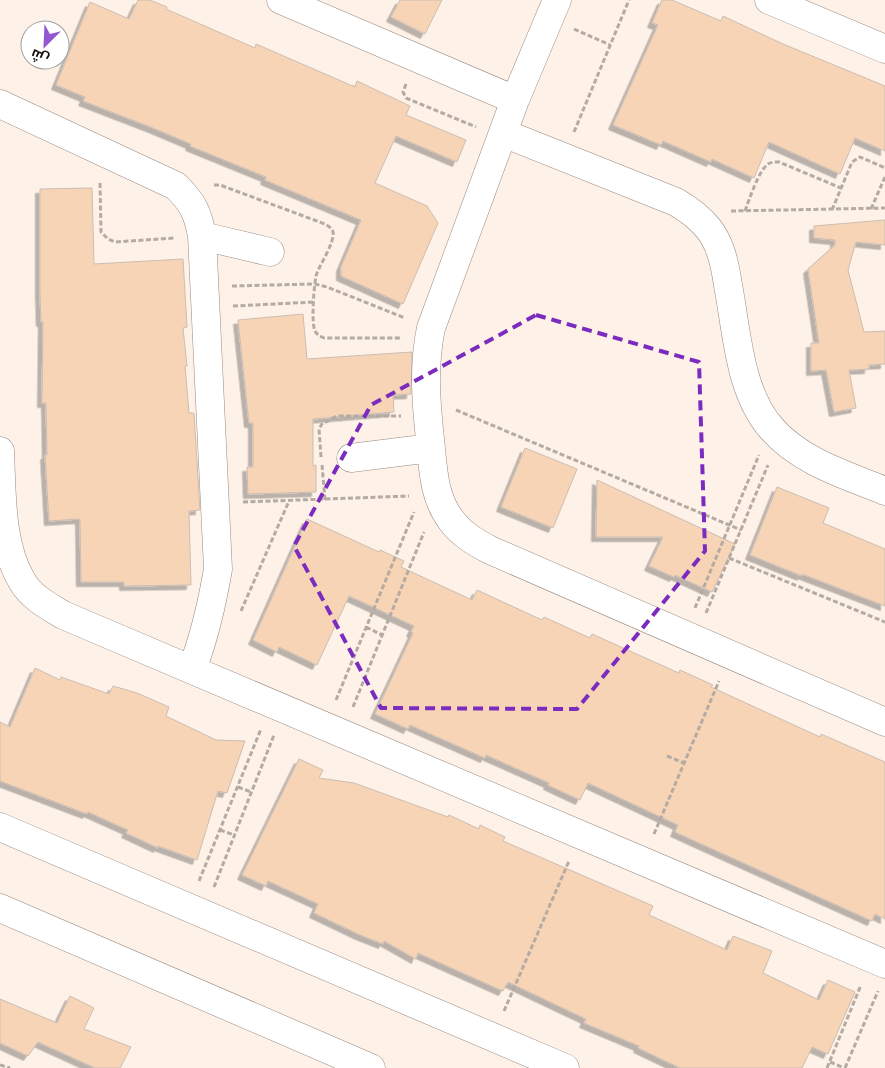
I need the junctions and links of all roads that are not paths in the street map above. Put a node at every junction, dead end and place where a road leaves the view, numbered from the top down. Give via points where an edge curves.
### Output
1 (280, 0) edge
2 (769, 0) edge
3 (553, 9) edge
4 (885, 49) edge
5 (515, 100) junction
6 (0, 104) edge
7 (501, 138) junction
8 (202, 236) junction
9 (270, 252) dead end
10 (0, 451) edge
11 (432, 457) junction
12 (351, 458) dead end
13 (885, 492) edge
14 (192, 669) junction
15 (885, 722) edge
16 (0, 827) edge
17 (0, 908) edge
18 (880, 968) edge
19 (371, 1068) edge
20 (565, 1068) edge

1 - 5 street
2 - 4 street
3 - 5 street
5 - 7 street
6 - 8 street via 176,186 190,200 199,217
7 - 11 street via 430,333 425,378
7 - 13 street via 564,158 676,202 692,212 709,229 720,249 748,386 757,408 775,432 798,452
8 - 9 street
8 - 14 street via 218,569 204,638
10 - 14 street via 5,529 10,557 22,583 63,615
11 - 12 street
11 - 15 street via 430,497 468,538
14 - 18 street via 642,860
16 - 20 street
17 - 19 street

